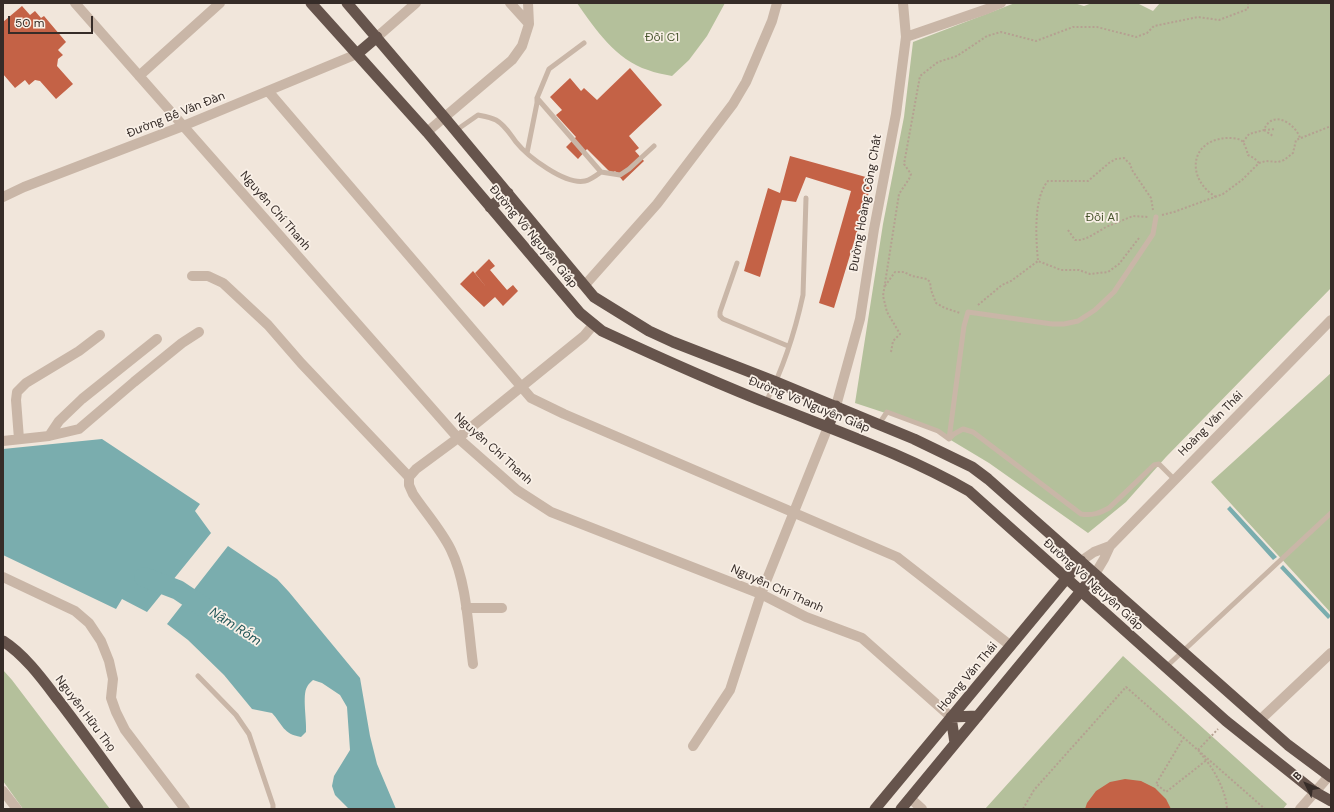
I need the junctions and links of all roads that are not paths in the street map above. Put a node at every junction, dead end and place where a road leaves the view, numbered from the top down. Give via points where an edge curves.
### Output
1 (75, 3) edge
2 (220, 3) edge
3 (312, 3) edge
4 (347, 3) edge
5 (416, 3) edge
6 (510, 3) edge
7 (528, 3) edge
8 (777, 3) edge
9 (902, 3) edge
10 (1001, 3) edge
11 (530, 24) junction
12 (377, 37) junction
13 (906, 37) junction
14 (584, 43) dead end
15 (357, 54) junction
16 (138, 76) junction
17 (268, 91) junction
18 (537, 98) junction
19 (445, 118) junction
20 (183, 126) junction
21 (455, 131) junction
22 (426, 132) junction
23 (654, 146) dead end
24 (527, 152) junction
25 (601, 172) junction
26 (508, 193) junction
27 (3, 197) edge
28 (806, 198) dead end
29 (490, 207) junction
30 (1156, 217) road end
31 (737, 263) dead end
32 (192, 276) dead end
33 (585, 286) junction
34 (1331, 320) edge
35 (594, 324) junction
36 (199, 332) dead end
37 (100, 336) dead end
38 (157, 340) dead end
39 (788, 346) junction
40 (776, 382) junction
41 (521, 386) junction
42 (766, 402) junction
43 (836, 406) junction
44 (879, 424) junction
45 (828, 427) junction
46 (49, 436) junction
47 (458, 438) junction
48 (19, 439) junction
49 (949, 439) junction
50 (3, 441) edge
51 (409, 477) junction
52 (1175, 480) junction
53 (794, 512) junction
54 (1331, 513) edge
55 (1110, 546) junction
56 (1081, 561) junction
57 (1095, 574) junction
58 (3, 577) edge
59 (1067, 579) junction
60 (1081, 591) junction
61 (761, 594) junction
62 (466, 608) junction
63 (502, 608) dead end
64 (3, 641) edge
65 (1011, 646) junction
66 (1182, 650) junction
67 (1331, 653) edge
68 (473, 664) dead end
69 (1166, 667) junction
70 (198, 676) dead end
71 (978, 716) junction
72 (951, 717) junction
73 (1260, 720) junction
74 (955, 743) junction
75 (693, 746) dead end
76 (1330, 776) edge
77 (3, 791) edge
78 (1315, 792) junction
79 (910, 798) junction
80 (1331, 801) edge
81 (14, 808) edge
82 (138, 809) edge
83 (185, 809) edge
84 (273, 809) edge
85 (875, 809) edge
86 (901, 809) edge
87 (922, 809) edge
88 (1300, 809) edge

1 - 16 street, Nguyễn Chí Thanh
2 - 16 street
3 - 15 highway, Đường Võ Nguyên Giáp
4 - 12 highway, Đường Võ Nguyên Giáp
5 - 12 street
6 - 11 street
7 - 11 street
8 - 33 street via 746,82 733,104 657,204
9 - 13 street, Đường Hoàng Công Chất
10 - 13 street
11 - 19 street via 522,46 512,60
12 - 15 highway
12 - 19 highway, Đường Võ Nguyên Giáp
13 - 43 street, Đường Hoàng Công Chất via 896,114 860,319
14 - 18 lane via 549,69
15 - 17 street, Đường Bế Văn Đàn
15 - 22 highway, Đường Võ Nguyên Giáp
16 - 20 street, Nguyễn Chí Thanh
17 - 20 street, Đường Bế Văn Đàn
17 - 41 street
18 - 24 lane
18 - 25 lane
19 - 21 highway, Đường Võ Nguyên Giáp
19 - 22 street
20 - 27 street, Đường Bế Văn Đàn
20 - 47 street, Nguyễn Chí Thanh
21 - 24 lane via 478,115 496,120
21 - 26 highway, Đường Võ Nguyên Giáp
22 - 29 highway, Đường Võ Nguyên Giáp
23 - 25 lane via 620,176
24 - 25 lane via 541,164 572,180 584,181
26 - 29 highway
26 - 33 highway, Đường Võ Nguyên Giáp
28 - 39 lane via 803,295
29 - 35 highway, Đường Võ Nguyên Giáp via 580,313
30 - 49 lane via 1153,234 1114,292 1095,310 1078,321 1052,324 967,314
31 - 39 lane via 720,316
32 - 51 street via 208,276 223,282 268,325
33 - 40 highway, Đường Võ Nguyên Giáp via 594,297 650,331
34 - 52 street, Hoàng Văn Thái
35 - 41 street via 584,336
35 - 42 highway, Đường Võ Nguyên Giáp via 602,331 642,350
36 - 46 street via 134,382 79,430
37 - 48 street via 26,383 17,392
38 - 46 street via 82,399 59,421
39 - 40 lane
40 - 42 lane
40 - 43 highway, Đường Võ Nguyên Giáp
41 - 47 street
41 - 53 street via 531,398 564,414
42 - 45 highway, Đường Võ Nguyên Giáp
43 - 44 highway, Đường Võ Nguyên Giáp
43 - 45 highway
44 - 49 lane via 887,412 938,431
44 - 56 highway, Đường Võ Nguyên Giáp via 972,467
45 - 53 street
45 - 59 highway, Đường Võ Nguyên Giáp via 916,463 969,491
46 - 48 street
47 - 51 street
47 - 61 street, Nguyễn Chí Thanh via 517,490 551,512
48 - 50 street
49 - 52 lane via 962,430 973,432 1081,514 1088,516 1109,508 1154,465 1159,464
51 - 62 street via 413,494 450,549 460,578
52 - 55 street, Hoàng Văn Thái
53 - 61 street
53 - 65 street via 897,557
54 - 66 lane
55 - 56 street via 1094,552
55 - 57 street
56 - 57 highway, Đường Võ Nguyên Giáp
56 - 59 highway, Hoàng Văn Thái
57 - 60 highway
57 - 66 highway, Đường Võ Nguyên Giáp
58 - 83 street via 75,611 89,622 101,641 109,661 112,679 111,698 125,730
59 - 60 highway, Đường Võ Nguyên Giáp
59 - 65 highway, Hoàng Văn Thái
60 - 69 highway, Đường Võ Nguyên Giáp
60 - 71 highway
61 - 72 street, Nguyễn Chí Thanh via 806,617 862,638
61 - 75 street via 730,690
62 - 63 street
62 - 68 street
64 - 82 highway, Nguyễn Hữu Thọ via 38,674
65 - 72 highway, Hoàng Văn Thái
66 - 69 lane
66 - 73 highway, Đường Võ Nguyên Giáp
67 - 73 street
69 - 78 highway, Đường Võ Nguyên Giáp via 1226,721
70 - 84 lane via 236,715 249,734
71 - 72 highway
71 - 74 highway
72 - 74 highway
72 - 85 highway, Hoàng Văn Thái
73 - 76 highway, Đường Võ Nguyên Giáp via 1288,745
74 - 79 highway
76 - 78 street
77 - 81 street
78 - 80 highway, Đường Võ Nguyên Giáp
78 - 88 street
79 - 86 highway
79 - 87 street

